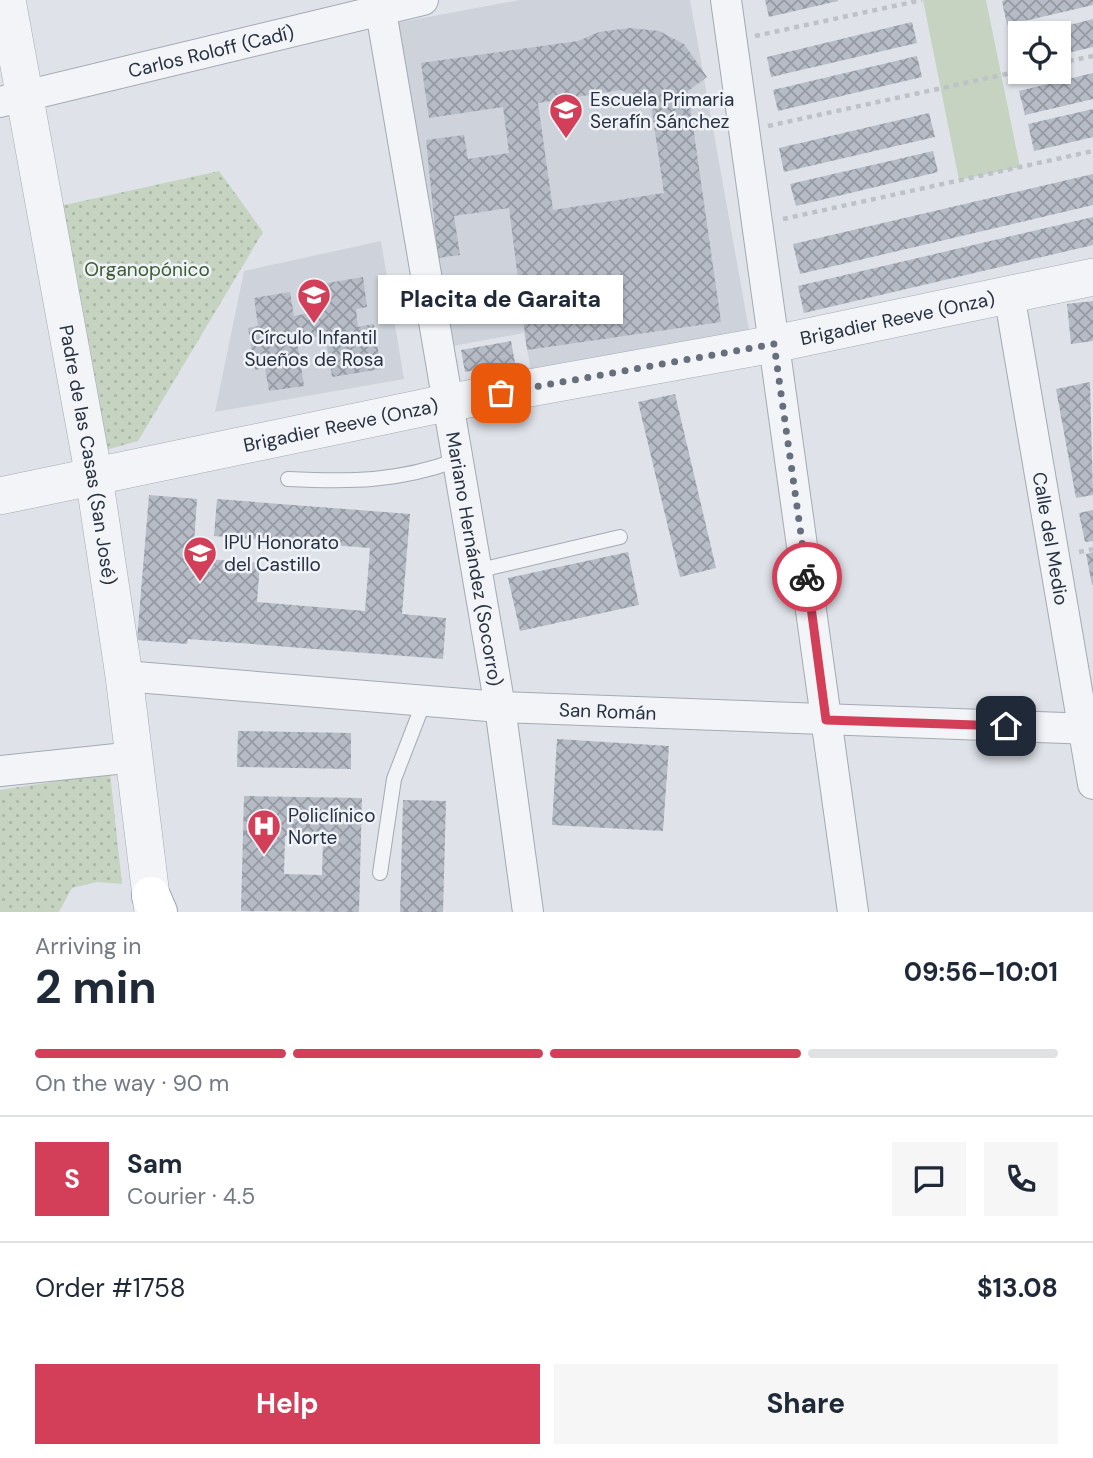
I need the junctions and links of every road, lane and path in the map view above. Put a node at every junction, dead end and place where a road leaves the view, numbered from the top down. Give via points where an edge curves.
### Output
1 (7, 0) edge
2 (422, 0) edge
3 (726, 0) edge
4 (922, 0) edge
5 (380, 5) edge
6 (732, 41) junction
7 (1093, 56) edge
8 (1071, 61) edge
9 (1008, 74) edge
10 (12, 99) edge
11 (744, 131) junction
12 (1093, 151) edge
13 (757, 224) junction
14 (1093, 277) edge
15 (1009, 294) junction
16 (774, 344) junction
17 (446, 403) junction
18 (457, 460) junction
19 (94, 477) junction
20 (288, 479) dead end
21 (0, 496) edge
22 (620, 537) dead end
23 (476, 571) junction
24 (124, 676) junction
25 (425, 699) junction
26 (500, 707) junction
27 (826, 720) junction
28 (1088, 729) edge
29 (135, 757) junction
30 (0, 771) edge
31 (1093, 784) edge
32 (380, 873) dead end
33 (152, 908) edge
34 (528, 912) edge
35 (853, 912) edge

1 - 10 street, Padre de las Casas (San José)
2 - 5 street, Carlos Roloff (Cadí)
3 - 6 street
4 - 6 path
5 - 10 street, Carlos Roloff (Cadí)
5 - 17 street, Mariano Hernández (Socorro)
6 - 11 street
7 - 8 path
9 - 11 path
10 - 19 street, Padre de las Casas (San José)
11 - 13 street
12 - 13 path
13 - 16 street
14 - 15 street, Brigadier Reeve (Onza)
15 - 16 street, Brigadier Reeve (Onza)
15 - 28 street, Calle del Medio
16 - 17 street, Brigadier Reeve (Onza)
16 - 27 street
17 - 18 street, Mariano Hernández (Socorro)
17 - 19 street, Brigadier Reeve (Onza)
18 - 20 lane via 421,474 359,482
18 - 23 street, Mariano Hernández (Socorro)
19 - 21 street, Brigadier Reeve (Onza)
19 - 24 street, Padre de las Casas (San José)
22 - 23 lane
23 - 26 street, Mariano Hernández (Socorro)
24 - 25 street, San Román
24 - 29 street, Padre de las Casas (San José)
25 - 26 street, San Román
25 - 32 lane via 394,779
26 - 27 street, San Román
26 - 34 street, Mariano Hernández (Socorro)
27 - 28 street, San Román
27 - 35 street
28 - 31 street, Calle del Medio
29 - 30 street
29 - 33 street, Padre de las Casas (San José)

